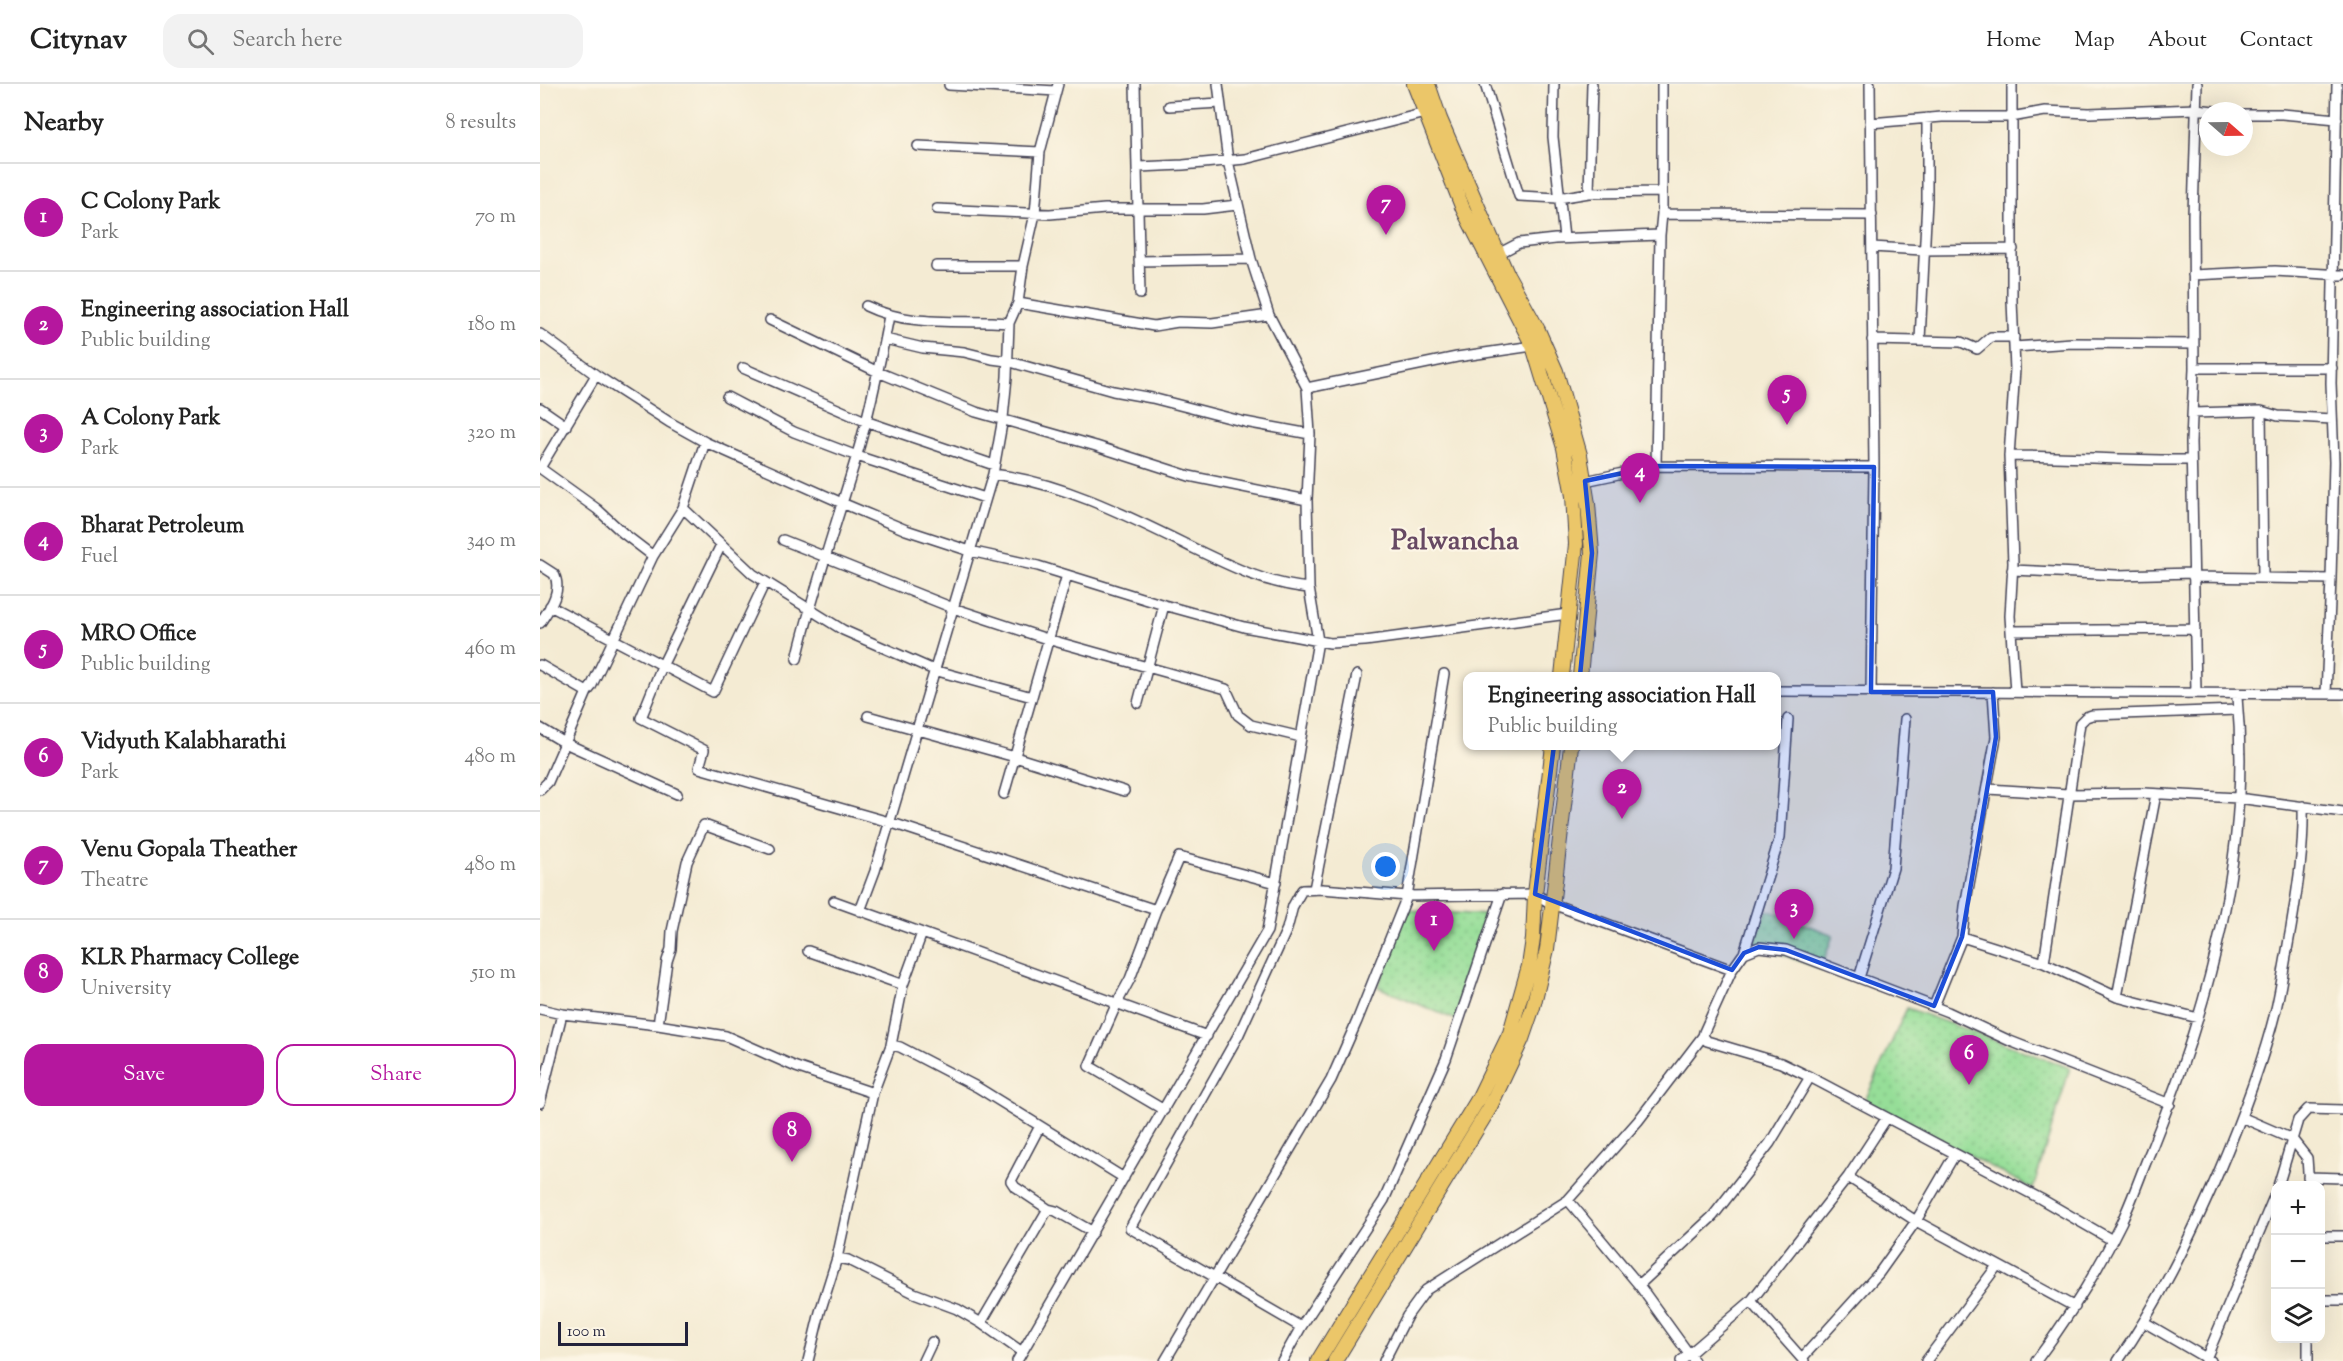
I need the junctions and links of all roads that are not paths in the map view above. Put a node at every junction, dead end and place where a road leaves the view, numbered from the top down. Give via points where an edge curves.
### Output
1 (1135, 84) edge
2 (1218, 84) edge
3 (1414, 84) edge
4 (1428, 84) edge
5 (1485, 84) edge
6 (1554, 84) edge
7 (1592, 84) edge
8 (1662, 84) edge
9 (1870, 84) edge
10 (2012, 84) edge
11 (2197, 84) edge
12 (2337, 84) edge
13 (949, 85) edge
14 (1057, 88) edge
15 (1220, 103) junction
16 (1169, 106) dead end
17 (2196, 110) junction
18 (2199, 110) edge
19 (1425, 113) junction
20 (2253, 114) edge
21 (2011, 117) junction
22 (1927, 118) junction
23 (2337, 119) junction
24 (1870, 123) junction
25 (918, 146) dead end
26 (1040, 152) junction
27 (1228, 161) junction
28 (1139, 167) junction
29 (1662, 192) junction
30 (1589, 193) junction
31 (1558, 198) junction
32 (1237, 205) junction
33 (937, 209) dead end
34 (1138, 209) junction
35 (1035, 214) junction
36 (1662, 214) junction
37 (1872, 215) junction
38 (2339, 215) edge
39 (1659, 235) junction
40 (1564, 238) junction
41 (1872, 248) junction
42 (2013, 249) junction
43 (1923, 250) junction
44 (1498, 254) junction
45 (1251, 259) junction
46 (1139, 261) junction
47 (936, 266) dead end
48 (1023, 266) junction
49 (2193, 275) junction
50 (2339, 275) edge
51 (1140, 294) dead end
52 (1018, 303) junction
53 (866, 306) dead end
54 (1269, 315) junction
55 (890, 316) junction
56 (770, 320) dead end
57 (1009, 323) junction
58 (540, 334) edge
59 (885, 339) junction
60 (1872, 340) junction
61 (1920, 340) junction
62 (2014, 342) junction
63 (2194, 344) junction
64 (1533, 346) junction
65 (1007, 361) junction
66 (743, 368) dead end
67 (2194, 368) junction
68 (2332, 368) junction
69 (878, 372) junction
70 (596, 375) junction
71 (1307, 388) junction
72 (727, 397) dead end
73 (540, 408) edge
74 (2261, 411) junction
75 (2193, 413) junction
76 (1003, 418) junction
77 (2332, 419) junction
78 (866, 421) junction
79 (566, 426) junction
80 (1310, 434) junction
81 (705, 442) junction
82 (856, 456) junction
83 (2009, 456) junction
84 (2191, 460) junction
85 (1567, 462) junction
86 (1656, 466) junction
87 (1874, 467) junction
88 (993, 470) junction
89 (1585, 481) junction
90 (985, 498) junction
91 (1306, 500) junction
92 (842, 503) junction
93 (683, 508) junction
94 (783, 540) dead end
95 (721, 544) junction
96 (970, 550) junction
97 (653, 556) junction
98 (825, 558) junction
99 (540, 565) edge
100 (2012, 570) junction
101 (1067, 575) junction
102 (2193, 575) junction
103 (2263, 577) junction
104 (2331, 579) junction
105 (765, 582) junction
106 (1309, 588) junction
107 (1164, 605) junction
108 (550, 606) junction
109 (953, 608) junction
110 (808, 611) junction
111 (1568, 614) junction
112 (540, 623) edge
113 (2195, 629) junction
114 (2012, 631) junction
115 (1047, 639) junction
116 (612, 640) junction
117 (1318, 641) junction
118 (797, 659) dead end
119 (540, 665) edge
120 (662, 666) junction
121 (1146, 668) junction
122 (934, 670) junction
123 (1563, 672) edge
124 (1580, 672) edge
125 (1444, 674) dead end
126 (1357, 675) dead end
127 (1781, 691) edge
128 (587, 692) junction
129 (1870, 692) junction
130 (1993, 692) junction
131 (2015, 692) junction
132 (2196, 692) junction
133 (2326, 694) junction
134 (2343, 694) edge
135 (1032, 697) junction
136 (2237, 697) dead end
137 (1138, 703) dead end
138 (2238, 710) junction
139 (868, 716) dead end
140 (1788, 719) dead end
141 (1905, 719) dead end
142 (540, 728) edge
143 (915, 730) junction
144 (1301, 738) junction
145 (565, 743) junction
146 (1552, 750) edge
147 (1570, 750) edge
148 (1015, 757) junction
149 (1988, 789) junction
150 (540, 790) edge
151 (1124, 791) dead end
152 (1004, 794) dead end
153 (2068, 794) junction
154 (2156, 794) junction
155 (677, 795) dead end
156 (2238, 798) junction
157 (2303, 806) junction
158 (2343, 812) edge
159 (889, 822) junction
160 (770, 849) dead end
161 (1276, 883) junction
162 (1314, 889) junction
163 (1502, 894) junction
164 (1534, 894) junction
165 (1407, 896) junction
166 (834, 901) dead end
167 (1550, 903) junction
168 (1156, 910) junction
169 (860, 911) junction
170 (922, 933) junction
171 (1962, 937) junction
172 (807, 951) dead end
173 (1744, 953) junction
174 (2044, 963) junction
175 (1732, 970) junction
176 (1859, 978) junction
177 (903, 985) junction
178 (2117, 997) junction
179 (1117, 1003) junction
180 (1934, 1006) junction
181 (540, 1009) edge
182 (562, 1014) junction
183 (2198, 1018) junction
184 (658, 1025) junction
185 (1207, 1036) junction
186 (1703, 1036) junction
187 (891, 1045) junction
188 (1810, 1077) junction
189 (873, 1093) junction
190 (540, 1102) edge
191 (2170, 1104) junction
192 (1164, 1110) junction
193 (2343, 1110) edge
194 (2241, 1117) junction
195 (1886, 1119) junction
196 (1040, 1126) junction
197 (2292, 1139) junction
198 (1955, 1154) junction
199 (1848, 1177) junction
200 (1124, 1178) junction
201 (2343, 1178) edge
202 (2279, 1181) edge
203 (2308, 1181) edge
204 (1568, 1200) junction
205 (2271, 1204) edge
206 (1048, 1209) junction
207 (1916, 1221) junction
208 (1093, 1232) junction
209 (2325, 1236) edge
210 (2343, 1236) edge
211 (2112, 1240) junction
212 (837, 1258) junction
213 (1997, 1266) junction
214 (1215, 1277) junction
215 (1639, 1285) junction
216 (2325, 1300) edge
217 (2343, 1300) edge
218 (1751, 1301) junction
219 (2075, 1307) junction
220 (2144, 1322) junction
221 (981, 1323) junction
222 (1301, 1327) junction
223 (932, 1342) dead end
224 (2308, 1343) edge
225 (1022, 1352) junction
226 (1688, 1359) edge
227 (1803, 1360) edge
228 (2208, 1360) edge
229 (808, 1361) edge
230 (923, 1361) edge
231 (1017, 1361) edge
232 (1165, 1361) edge
233 (1282, 1361) edge
234 (1318, 1361) edge
235 (1335, 1361) edge
236 (1384, 1361) edge
237 (1926, 1361) edge
238 (2036, 1361) edge
239 (2118, 1361) edge
240 (2308, 1361) edge

1 - 28 street
2 - 15 street
3 - 19 highway
4 - 44 highway
5 - 31 street via 1519,196
6 - 31 street
7 - 30 street
8 - 29 street
9 - 24 street
10 - 21 street
11 - 17 street
12 - 23 street
13 - 14 street
14 - 26 street
15 - 16 street
15 - 27 street
17 - 18 street
17 - 21 street via 2045,111
17 - 49 street
19 - 27 street
19 - 64 highway via 1463,209
20 - 23 street
21 - 22 street
21 - 42 street
22 - 24 street
22 - 43 street
23 - 38 street
24 - 37 street
25 - 26 street
26 - 35 street
27 - 28 street
27 - 32 street
28 - 34 street
29 - 30 street
29 - 36 street
30 - 31 street
31 - 40 street
32 - 34 street
32 - 45 street
33 - 35 street
34 - 35 street
34 - 46 street
35 - 48 street
36 - 37 street
36 - 39 street
37 - 41 street
38 - 50 street
39 - 40 street
39 - 86 street
40 - 44 street via 1519,243
41 - 43 street
41 - 60 street
42 - 43 street
42 - 62 street
43 - 61 street
44 - 89 highway via 1556,371
45 - 46 street
45 - 54 street
46 - 51 street
47 - 48 street
48 - 52 street
49 - 50 street via 2275,271
49 - 63 street
50 - 68 street
52 - 54 street via 1154,326
52 - 57 street
53 - 55 street
54 - 71 street
55 - 57 street via 916,321
55 - 59 street
56 - 69 street
57 - 65 street
58 - 70 street
59 - 65 street
59 - 69 street
60 - 61 street
60 - 87 street
61 - 62 street via 1961,342 1977,349 1991,337
62 - 63 street
62 - 83 street
63 - 67 street
64 - 71 street via 1457,357
64 - 85 highway
65 - 76 street
65 - 80 street via 1113,391
66 - 78 street
67 - 68 street
67 - 75 street
68 - 77 street
69 - 76 street via 946,401
69 - 78 street
70 - 79 street
70 - 81 street
71 - 80 street
72 - 82 street via 794,432
73 - 79 street
74 - 75 street
74 - 77 street via 2278,416
74 - 103 street
75 - 84 street
76 - 88 street
76 - 91 street via 1189,476
77 - 104 street
78 - 82 street
78 - 88 street
79 - 97 street via 540,468
80 - 91 street
81 - 92 street
81 - 93 street
82 - 90 street
82 - 92 street
83 - 84 street
83 - 100 street
84 - 102 street
85 - 89 street
85 - 111 highway via 1576,544
86 - 87 street
86 - 89 street
87 - 129 street
88 - 90 street
88 - 106 street via 1067,493 1262,579
89 - 124 highway via 1592,553
90 - 96 street
91 - 106 street
92 - 96 street via 906,530
92 - 98 street
93 - 95 street
93 - 97 street
94 - 98 street
95 - 105 street
95 - 120 street
96 - 101 street
96 - 109 street
97 - 116 street
98 - 109 street
98 - 110 street
99 - 108 street via 558,580
100 - 102 street
100 - 114 street
101 - 107 street
101 - 115 street
102 - 103 street
102 - 113 street
103 - 104 street
104 - 133 street
105 - 110 street
105 - 120 street via 713,692
106 - 117 street
107 - 117 street via 1244,627
107 - 121 street
108 - 112 street
108 - 116 street
109 - 115 street
109 - 122 street
110 - 118 street
110 - 122 street
111 - 117 street via 1365,641
111 - 123 highway
113 - 114 street
113 - 132 street
114 - 131 street
115 - 121 street
115 - 135 street
116 - 120 street
116 - 128 street
117 - 144 street
119 - 128 street
120 - 159 street via 641,718 704,750 699,768
121 - 137 street
121 - 144 street via 1226,689 1238,715 1251,725
122 - 135 street
122 - 143 street
125 - 165 street
126 - 162 street
127 - 129 street
128 - 145 street
129 - 130 street
130 - 131 street
130 - 149 street via 1996,737
131 - 132 street
132 - 133 street
133 - 134 street
135 - 148 street
136 - 138 street
138 - 153 street via 2086,717 2080,723
138 - 156 street
139 - 143 street
140 - 173 street via 1780,837
141 - 176 street via 1893,868
142 - 145 street
143 - 148 street
143 - 159 street
144 - 161 street
145 - 150 street via 548,782
145 - 155 street
146 - 164 highway
147 - 167 highway
148 - 151 street
148 - 152 street
149 - 153 street
149 - 171 street
153 - 154 street
153 - 174 street
154 - 156 street
154 - 178 street
156 - 157 street
156 - 183 street via 2231,870
157 - 158 street
157 - 194 street via 2304,844 2282,977
159 - 168 street
159 - 169 street
160 - 184 street via 704,825 687,862
161 - 168 street via 1179,857
161 - 185 street via 1267,931
162 - 165 street
162 - 214 street via 1302,890 1293,906 1239,1035 1130,1228
163 - 164 street
163 - 165 street
163 - 222 street via 1446,1059 1384,1200
164 - 167 street
164 - 234 highway via 1529,966 1510,1033 1477,1101
165 - 214 street via 1331,1080
166 - 169 street
167 - 175 street
167 - 235 highway via 1546,949 1533,1007 1505,1075 1489,1109
168 - 179 street
169 - 170 street
170 - 177 street
170 - 179 street
171 - 174 street
171 - 180 street
172 - 177 street
173 - 175 street
173 - 176 street via 1759,947 1786,950
174 - 178 street
175 - 186 street
176 - 180 street
177 - 187 street
178 - 183 street
179 - 185 street
179 - 192 street via 1089,1066
180 - 191 street via 2010,1041
181 - 182 street
182 - 184 street
182 - 190 street
183 - 191 street
184 - 189 street via 726,1036 796,1067
185 - 192 street
186 - 188 street
186 - 204 street via 1638,1120
187 - 189 street
187 - 196 street via 977,1087
188 - 195 street
188 - 215 street via 1770,1143 1713,1216
189 - 212 street
191 - 211 street
192 - 200 street
193 - 197 street via 2308,1109 2298,1120
194 - 197 street
194 - 220 street via 2197,1224
195 - 198 street
195 - 199 street
196 - 200 street
196 - 206 street via 1011,1181
197 - 202 street
197 - 203 street via 2307,1158
198 - 207 street
198 - 211 street
199 - 207 street
199 - 218 street
200 - 208 street
201 - 203 street
204 - 215 street
204 - 236 street via 1426,1290 1407,1316
205 - 228 street
206 - 208 street
206 - 221 street
207 - 213 street
207 - 227 street via 1879,1273
208 - 225 street
209 - 210 street
211 - 219 street
212 - 221 street
212 - 229 street
213 - 219 street
213 - 237 street
214 - 222 street
214 - 232 street
215 - 226 street
216 - 217 street
218 - 226 street
218 - 227 street
219 - 238 street
220 - 228 street
220 - 239 street
221 - 225 street
222 - 233 street
223 - 230 street
224 - 240 street
225 - 231 street

